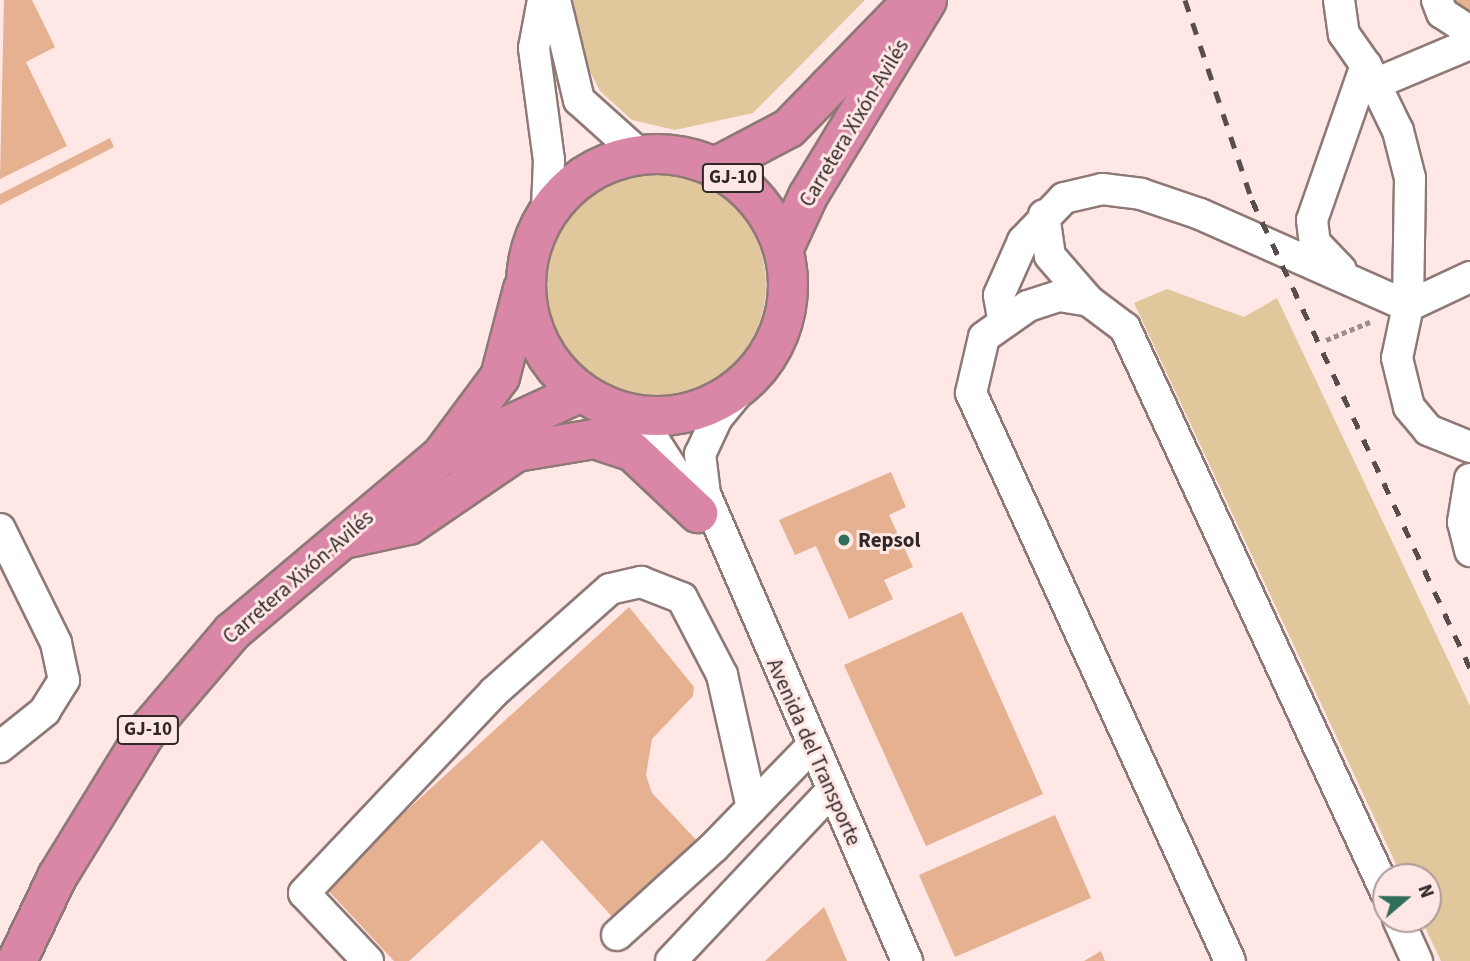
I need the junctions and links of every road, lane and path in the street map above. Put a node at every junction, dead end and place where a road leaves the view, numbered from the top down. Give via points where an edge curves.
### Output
1 (543, 0) edge
2 (555, 0) edge
3 (914, 0) edge
4 (927, 0) edge
5 (1324, 0) edge
6 (1339, 0) edge
7 (1437, 0) edge
8 (1470, 31) edge
9 (1344, 34) junction
10 (1470, 44) edge
11 (1371, 74) junction
12 (638, 153) junction
13 (717, 166) junction
14 (547, 208) junction
15 (1044, 215) junction
16 (785, 248) junction
17 (1470, 277) edge
18 (1352, 281) junction
19 (523, 287) junction
20 (1089, 301) junction
21 (1408, 306) junction
22 (1003, 318) junction
23 (1326, 340) dead end
24 (744, 385) junction
25 (579, 393) junction
26 (639, 417) junction
27 (1470, 447) edge
28 (440, 457) junction
29 (1470, 479) edge
30 (698, 513) junction
31 (0, 529) edge
32 (335, 541) junction
33 (722, 542) junction
34 (1470, 551) edge
35 (811, 746) junction
36 (0, 747) edge
37 (831, 791) junction
38 (752, 808) junction
39 (1373, 863) edge
40 (1404, 933) edge
41 (617, 935) dead end
42 (17, 961) edge
43 (368, 961) edge
44 (671, 961) edge
45 (907, 961) edge
46 (1230, 961) edge
47 (1417, 961) edge

1 - 14 street via 534,48 549,160
2 - 12 street via 579,100
3 - 13 highway, Carretera Xixón-Avilés / GJ-10 via 789,128
4 - 16 highway, Carretera Xixón-Avilés via 808,195
5 - 9 street
6 - 9 street
7 - 8 street via 1456,25
9 - 11 street
10 - 11 street
11 - 18 street via 1312,220 1315,243
11 - 21 street via 1410,178
12 - 13 highway, GJ-10 via 676,153
12 - 14 highway, GJ-10 via 592,168
13 - 16 highway, GJ-10 via 753,193
14 - 19 highway, GJ-10
15 - 18 street via 1064,198 1089,192 1140,194
15 - 20 street via 1050,256
15 - 22 street via 1023,241 999,295
16 - 24 highway, GJ-10 via 790,290 774,348
17 - 21 street
18 - 21 street
19 - 25 highway, GJ-10 via 538,345
19 - 28 highway, Carretera Xixón-Avilés / GJ-10 via 500,377
20 - 22 street via 1059,296
20 - 39 street via 1125,328
21 - 23 path
21 - 27 street via 1396,358 1409,407 1428,430
22 - 46 street via 984,337 974,362 971,393
24 - 26 highway, GJ-10 via 704,408
24 - 33 street via 717,418 700,454
25 - 26 highway, GJ-10
25 - 28 highway, Carretera Xixón-Avilés / GJ-10
26 - 30 street
28 - 32 highway, Carretera Xixón-Avilés / GJ-10
29 - 34 street via 1463,522
30 - 32 highway via 632,451 594,439 516,452 410,525
30 - 33 street
31 - 36 street via 56,643 64,680 46,711
32 - 42 highway, Carretera Xixón-Avilés / GJ-10 via 232,632 145,734 57,877
33 - 35 street, Avenida del Transporte
35 - 37 street, Avenida del Transporte
35 - 38 street
37 - 44 street
37 - 45 street, Avenida del Transporte
38 - 41 street
38 - 43 street via 722,675 682,598 641,582 610,589 494,692 304,893
40 - 47 street

